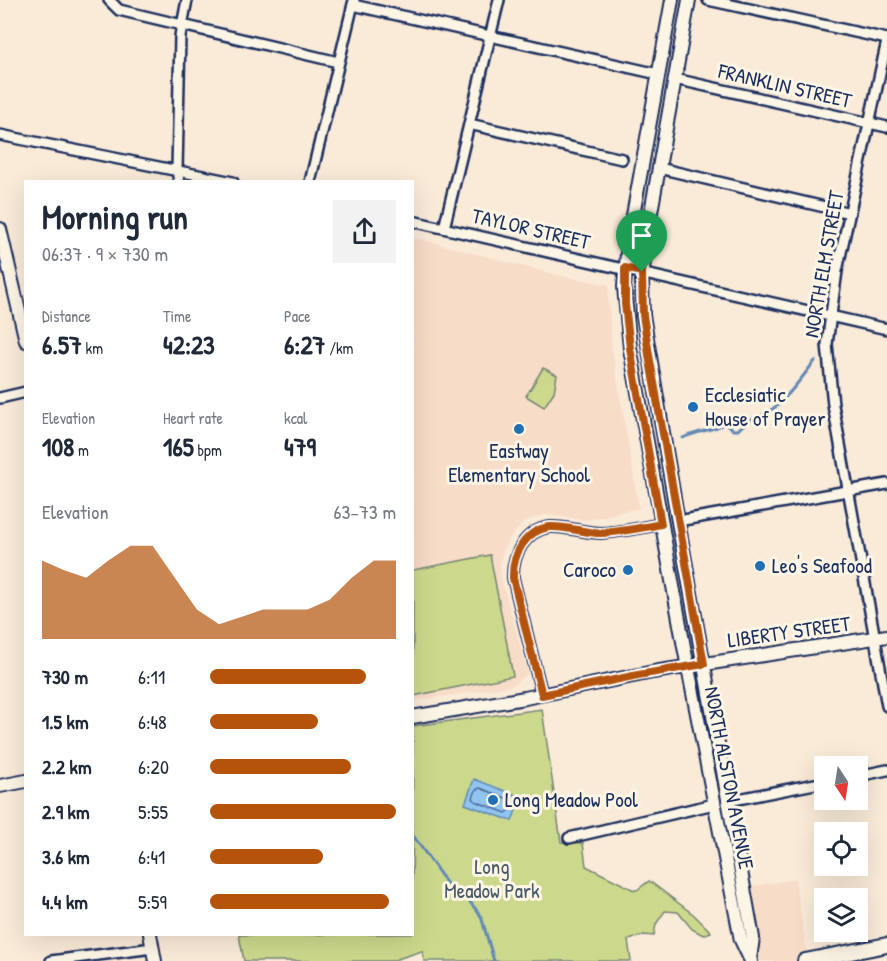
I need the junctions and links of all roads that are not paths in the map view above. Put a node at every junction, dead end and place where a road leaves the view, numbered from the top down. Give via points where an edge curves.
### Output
1 (109, 0) edge
2 (187, 0) edge
3 (499, 0) edge
4 (672, 0) edge
5 (689, 0) edge
6 (708, 0) edge
7 (354, 2) edge
8 (182, 25) junction
9 (490, 36) junction
10 (887, 40) edge
11 (338, 62) junction
12 (658, 74) junction
13 (675, 78) junction
14 (869, 123) junction
15 (469, 124) junction
16 (887, 127) edge
17 (0, 135) edge
18 (622, 159) dead end
19 (659, 168) junction
20 (177, 170) junction
21 (179, 180) edge
22 (224, 180) edge
23 (310, 180) edge
24 (850, 213) junction
25 (414, 221) edge
26 (444, 228) junction
27 (0, 230) edge
28 (625, 268) junction
29 (642, 272) junction
30 (830, 315) junction
31 (887, 329) edge
32 (24, 332) edge
33 (24, 392) edge
34 (0, 398) edge
35 (887, 484) edge
36 (849, 491) junction
37 (678, 521) junction
38 (661, 524) junction
39 (881, 638) edge
40 (704, 664) junction
41 (688, 666) junction
42 (542, 695) junction
43 (887, 706) edge
44 (414, 717) edge
45 (887, 770) edge
46 (868, 774) edge
47 (24, 781) edge
48 (814, 784) edge
49 (0, 786) edge
50 (728, 801) junction
51 (714, 804) junction
52 (569, 838) dead end
53 (150, 936) edge
54 (887, 945) edge
55 (153, 948) junction
56 (751, 960) edge
57 (51, 961) edge
58 (155, 961) edge
59 (805, 961) edge

1 - 8 street via 119,10
2 - 8 street
3 - 9 street
4 - 12 main road, NORTH ALSTON AVENUE
5 - 13 main road, NORTH ALSTON AVENUE
6 - 10 street
7 - 9 street
7 - 11 street
8 - 11 street
8 - 20 street
9 - 12 street
9 - 15 street
10 - 14 street, NORTH ELM STREET
11 - 23 street
12 - 28 main road, NORTH ALSTON AVENUE
13 - 14 street, FRANKLIN STREET
13 - 19 main road, NORTH ALSTON AVENUE
14 - 16 street, FRANKLIN STREET
14 - 24 street, NORTH ELM STREET
15 - 18 street
15 - 26 street
17 - 20 street
19 - 24 street
19 - 29 main road, NORTH ALSTON AVENUE
20 - 21 street
20 - 22 street
24 - 30 street, NORTH ELM STREET
25 - 26 street, TAYLOR STREET
26 - 28 street, TAYLOR STREET
27 - 32 main road
28 - 29 street, TAYLOR STREET
28 - 38 main road, NORTH ALSTON AVENUE via 630,348
29 - 30 street, TAYLOR STREET
29 - 37 main road, NORTH ALSTON AVENUE via 645,327
30 - 31 street, TAYLOR STREET
30 - 36 street, NORTH ELM STREET via 827,353
33 - 34 street
35 - 36 street
36 - 37 street
36 - 39 street, NORTH ELM STREET
37 - 40 main road, NORTH ALSTON AVENUE
38 - 41 main road, NORTH ALSTON AVENUE
38 - 42 street via 603,533 551,527 533,534 520,546 513,578
39 - 40 main road, LIBERTY STREET
39 - 43 street, NORTH ELM STREET
40 - 41 main road, LIBERTY STREET
40 - 50 main road, NORTH ALSTON AVENUE
41 - 42 main road, LIBERTY STREET
41 - 51 main road, NORTH ALSTON AVENUE
42 - 44 main road, LIBERTY STREET
45 - 46 street
47 - 49 main road
48 - 50 street
50 - 56 main road, NORTH ALSTON AVENUE via 753,938
51 - 52 street
51 - 56 main road, NORTH ALSTON AVENUE via 741,940
53 - 55 main road
54 - 59 main road
55 - 57 street
55 - 58 main road

